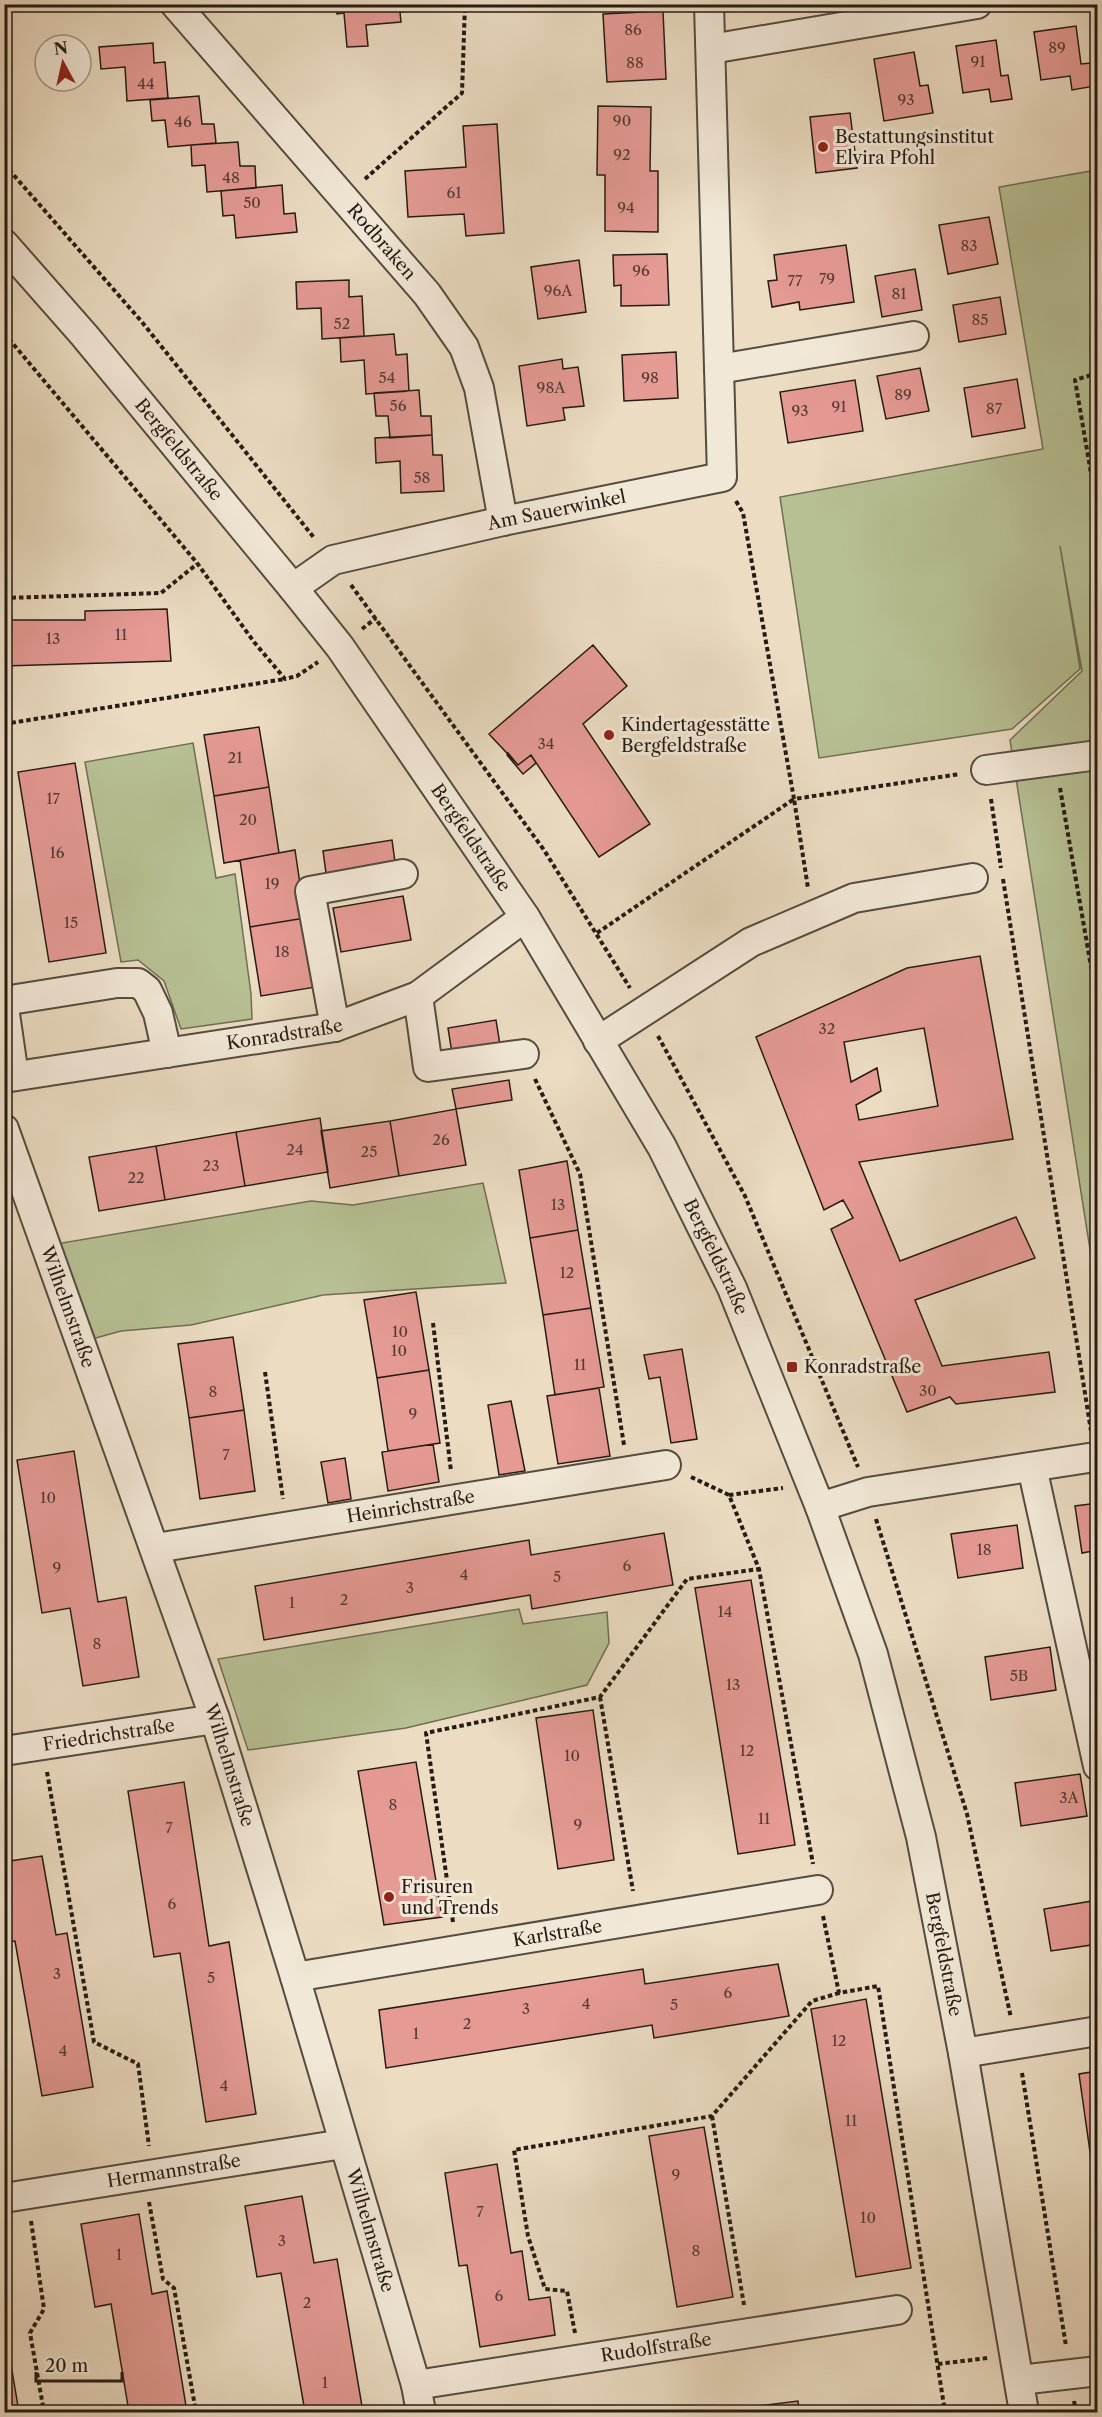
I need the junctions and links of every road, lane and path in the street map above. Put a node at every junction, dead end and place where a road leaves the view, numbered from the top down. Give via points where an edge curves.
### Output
1 (175, 4) edge
2 (465, 4) edge
3 (709, 4) edge
4 (976, 4) edge
5 (711, 49) junction
6 (344, 197) junction
7 (4, 244) edge
8 (4, 333) edge
9 (914, 336) dead end
10 (719, 369) junction
11 (1098, 374) edge
12 (722, 477) junction
13 (1098, 514) edge
14 (503, 521) junction
15 (197, 563) junction
16 (293, 588) junction
17 (4, 598) edge
18 (376, 618) dead end
19 (340, 647) junction
20 (285, 679) junction
21 (4, 724) edge
22 (1098, 755) edge
23 (1056, 761) junction
24 (986, 770) junction
25 (794, 799) junction
26 (403, 874) dead end
27 (974, 878) dead end
28 (816, 914) junction
29 (525, 917) junction
30 (597, 933) dead end
31 (418, 996) junction
32 (4, 1001) edge
33 (4, 1007) edge
34 (1098, 1007) edge
35 (335, 1027) junction
36 (597, 1041) junction
37 (167, 1053) junction
38 (524, 1054) joint
39 (9, 1077) edge
40 (4, 1129) edge
41 (433, 1323) dead end
42 (265, 1372) dead end
43 (1095, 1457) joint
44 (666, 1465) joint
45 (1032, 1467) junction
46 (628, 1471) junction
47 (729, 1495) junction
48 (815, 1495) junction
49 (455, 1500) junction
50 (287, 1527) junction
51 (156, 1548) junction
52 (759, 1569) junction
53 (600, 1698) junction
54 (215, 1719) junction
55 (43, 1745) junction
56 (4, 1751) edge
57 (1098, 1766) edge
58 (818, 1890) junction
59 (638, 1922) junction
60 (457, 1949) junction
61 (295, 1977) junction
62 (839, 1993) junction
63 (1098, 2031) edge
64 (963, 2053) junction
65 (712, 2116) junction
66 (343, 2144) junction
67 (149, 2177) junction
68 (15, 2197) edge
69 (897, 2310) dead end
70 (749, 2334) junction
71 (580, 2361) junction
72 (938, 2364) junction
73 (1018, 2367) junction
74 (1098, 2371) edge
75 (416, 2385) junction
76 (44, 2412) edge
77 (196, 2412) edge
78 (421, 2412) edge
79 (945, 2412) edge
80 (1024, 2412) edge

1 - 6 street, Rodbraken
2 - 6 path via 462,93
3 - 5 street
4 - 5 street
5 - 10 street
6 - 14 street, Rodbraken via 427,294 464,347 479,388
7 - 16 street, Bergfeldstraße
8 - 15 path
9 - 10 street
10 - 12 street
11 - 13 path via 1075,380
12 - 14 street, Am Sauerwinkel
12 - 25 path via 743,513
14 - 16 street, Am Sauerwinkel via 333,560
15 - 17 path via 161,593
15 - 20 path
16 - 19 street, Bergfeldstraße
18 - 19 path
19 - 20 path via 297,676
19 - 29 street, Bergfeldstraße
20 - 21 path
22 - 23 street
23 - 24 street
23 - 34 path
24 - 25 path
24 - 43 path
25 - 28 path via 809,894
25 - 30 path
26 - 35 street via 310,891
27 - 28 street via 854,898
28 - 36 street via 751,942
29 - 31 street, Konradstraße
29 - 36 street, Bergfeldstraße
31 - 35 street, Konradstraße
31 - 38 street via 428,1067
32 - 37 street via 138,983 147,990 158,1013
33 - 39 street, Konradstraße
35 - 37 street, Konradstraße
36 - 48 street, Bergfeldstraße via 662,1147 732,1288
37 - 39 street, Konradstraße
38 - 46 path via 580,1174
40 - 51 street, Wilhelmstraße
41 - 49 path
42 - 50 path
43 - 45 street
44 - 46 street, Heinrichstraße
44 - 47 path
45 - 48 street via 868,1492
45 - 57 street
46 - 49 street, Heinrichstraße
47 - 48 path
47 - 52 path
48 - 64 street, Bergfeldstraße via 873,1654 921,1837
49 - 50 street, Heinrichstraße
50 - 51 street, Heinrichstraße
51 - 54 street, Wilhelmstraße
52 - 53 path via 687,1579
52 - 58 path
53 - 59 path
53 - 60 path via 426,1733
54 - 55 street, Friedrichstraße
54 - 61 street, Wilhelmstraße
55 - 56 street, Friedrichstraße
55 - 67 path via 94,2042 138,2064
58 - 59 street, Karlstraße
58 - 62 path
59 - 60 street, Karlstraße
60 - 61 street, Karlstraße
61 - 66 street, Wilhelmstraße
62 - 65 path via 812,2001
62 - 72 path via 878,1986
63 - 64 street
64 - 73 street, Bergfeldstraße
65 - 70 path
65 - 71 path via 514,2150 528,2236 545,2289 567,2291
66 - 67 street, Hermannstraße
66 - 75 street, Wilhelmstraße
67 - 68 street, Hermannstraße
67 - 77 path via 163,2279 174,2288
68 - 76 path via 44,2309 30,2333
69 - 70 street, Rudolfstraße
70 - 71 street, Rudolfstraße
71 - 75 street, Rudolfstraße
72 - 73 path
72 - 79 path
73 - 74 street
73 - 80 street, Bergfeldstraße
75 - 78 street, Wilhelmstraße

